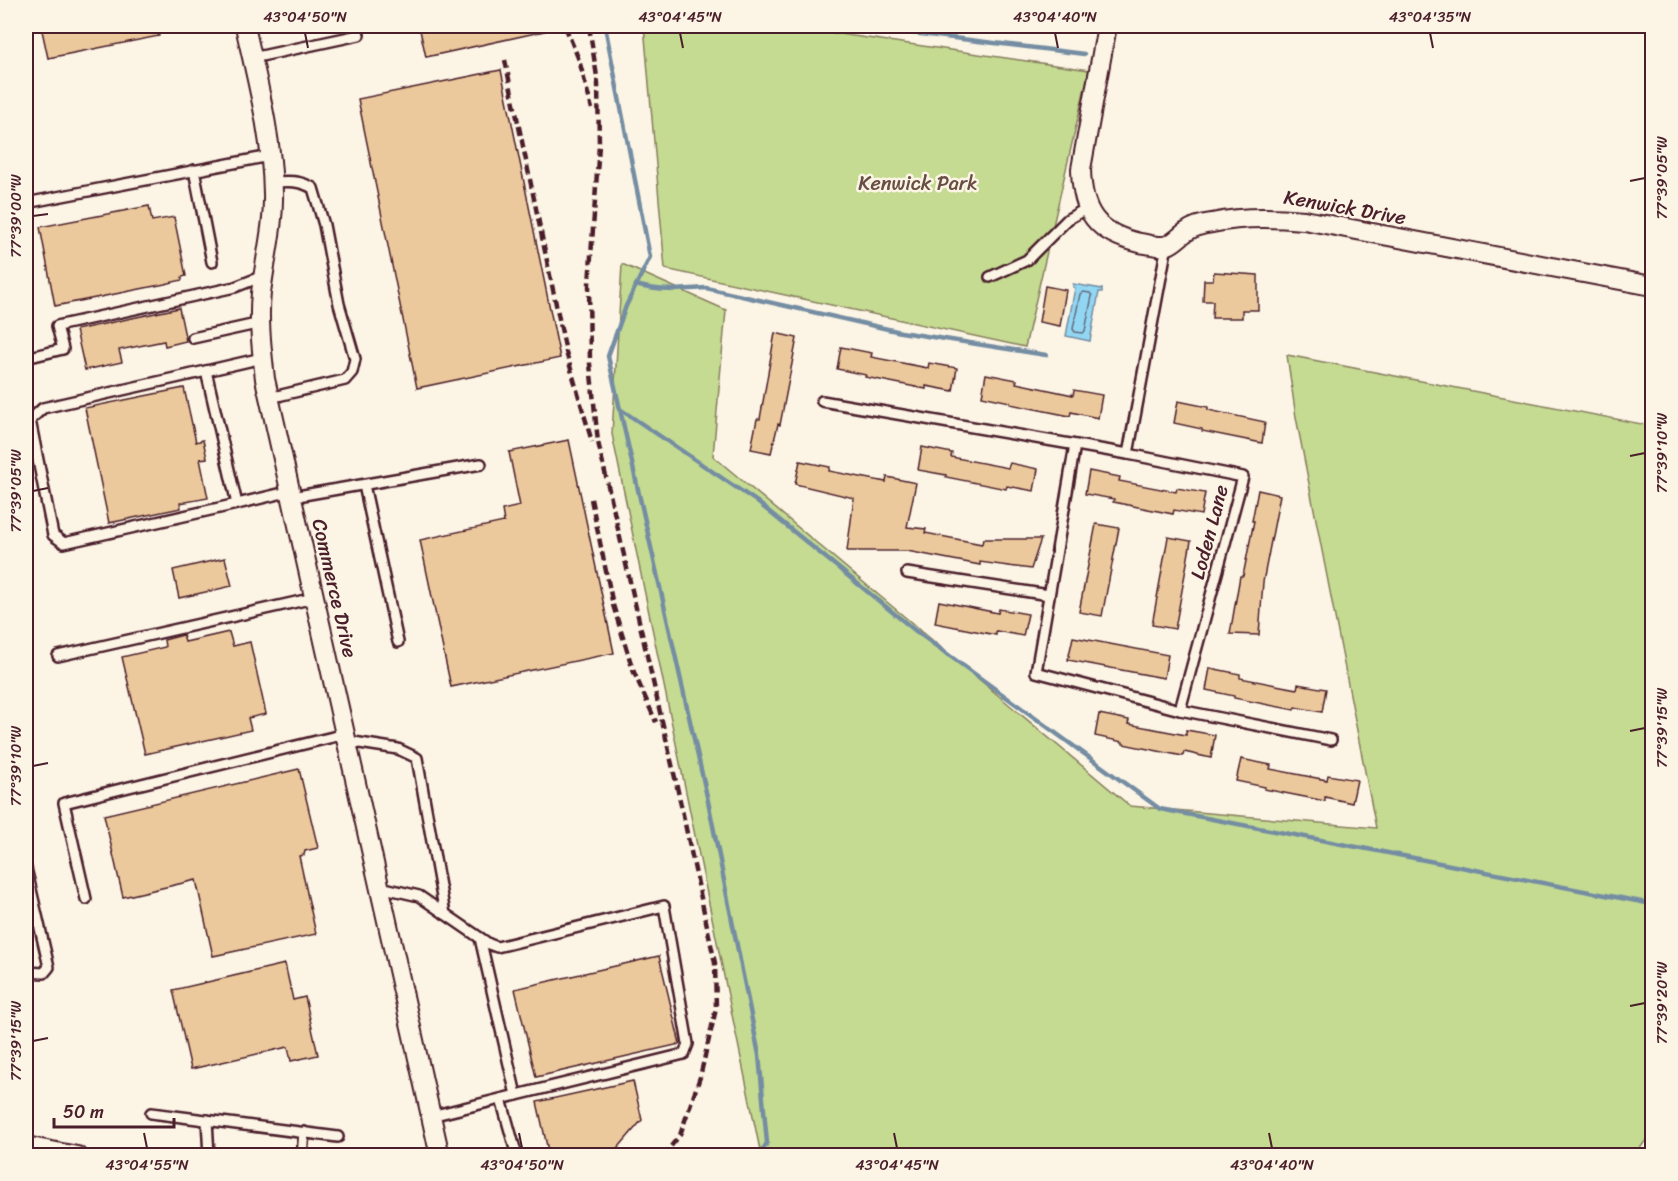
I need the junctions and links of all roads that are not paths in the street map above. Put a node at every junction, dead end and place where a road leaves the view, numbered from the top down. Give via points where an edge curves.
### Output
1 (245, 26) edge
2 (356, 26) edge
3 (1107, 26) edge
4 (252, 58) junction
5 (270, 156) junction
6 (194, 170) junction
7 (272, 182) junction
8 (26, 203) edge
9 (1088, 208) junction
10 (1167, 246) junction
11 (212, 262) dead end
12 (263, 276) junction
13 (990, 277) dead end
14 (1653, 286) edge
15 (261, 323) junction
16 (193, 338) dead end
17 (26, 358) edge
18 (262, 358) junction
19 (206, 371) junction
20 (269, 398) junction
21 (822, 401) dead end
22 (1075, 445) junction
23 (1128, 454) junction
24 (482, 464) dead end
25 (364, 486) junction
26 (291, 494) junction
27 (237, 504) junction
28 (907, 573) dead end
29 (1049, 595) junction
30 (315, 598) junction
31 (398, 642) dead end
32 (58, 656) dead end
33 (1180, 710) junction
34 (346, 738) junction
35 (1332, 740) dead end
36 (26, 868) edge
37 (380, 887) junction
38 (86, 900) dead end
39 (445, 914) junction
40 (480, 938) junction
41 (26, 972) edge
42 (516, 1095) junction
43 (501, 1099) junction
44 (151, 1113) dead end
45 (432, 1116) junction
46 (207, 1120) junction
47 (304, 1132) junction
48 (338, 1137) dead end
49 (26, 1146) edge
50 (77, 1155) edge
51 (209, 1155) edge
52 (302, 1155) edge
53 (440, 1155) edge
54 (517, 1155) edge

1 - 4 street, Commerce Drive
2 - 4 lane via 358,35
3 - 9 street via 1081,169 1081,188
4 - 5 street, Commerce Drive
5 - 6 lane
5 - 7 street, Commerce Drive
6 - 8 lane
6 - 11 lane
7 - 12 street, Commerce Drive via 271,228
7 - 20 lane via 290,180 312,188 356,358 345,380
9 - 10 street via 1092,217 1119,237
9 - 13 lane via 1068,219 1027,260
10 - 14 street, Kenwick Drive via 1189,230 1211,223 1271,217
10 - 23 lane
12 - 15 street, Commerce Drive
12 - 17 lane via 235,287 57,326 63,349
15 - 16 lane
15 - 18 street, Commerce Drive
18 - 19 lane
18 - 20 street, Commerce Drive
19 - 27 lane
19 - 27 lane via 43,408 30,420 53,535 64,543
20 - 26 street, Commerce Drive
21 - 22 lane, Loden Lane
22 - 23 lane, Loden Lane
22 - 29 lane
23 - 33 lane, Loden Lane via 1243,477
24 - 25 lane
25 - 26 lane
25 - 31 lane
26 - 27 lane
26 - 30 street, Commerce Drive
28 - 29 lane
29 - 33 lane via 1036,672
30 - 32 lane
30 - 34 street, Commerce Drive
33 - 35 lane
34 - 37 street, Commerce Drive
34 - 38 lane via 64,804
34 - 39 lane via 398,749 417,758
36 - 41 lane via 49,967 44,973
37 - 39 lane via 419,896
37 - 45 street, Commerce Drive
39 - 40 lane
40 - 42 lane
40 - 42 lane via 497,947 664,906 687,1044 684,1054
42 - 43 lane
43 - 45 lane
43 - 54 lane
44 - 46 lane
45 - 53 street, Commerce Drive
46 - 47 lane
46 - 51 lane
47 - 48 lane
47 - 52 lane
49 - 50 street

